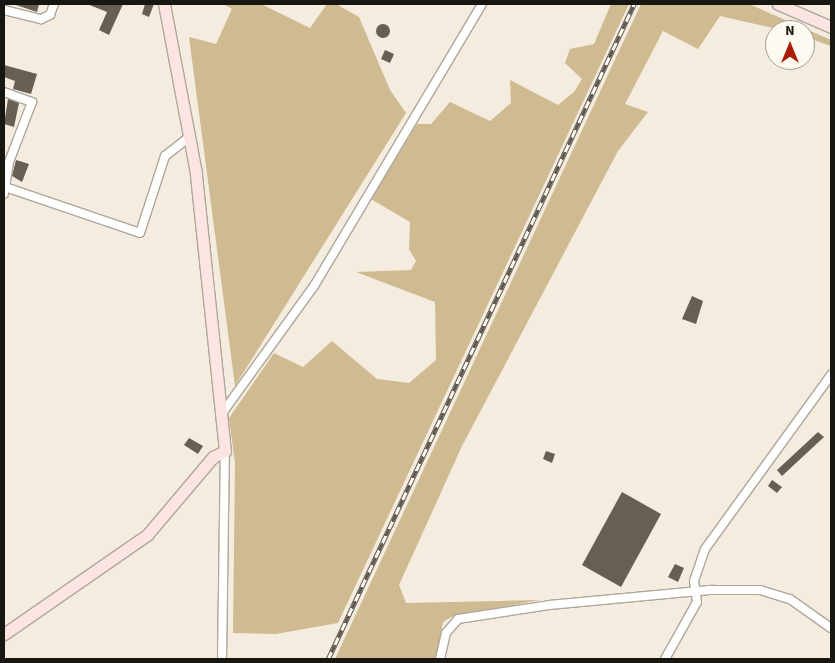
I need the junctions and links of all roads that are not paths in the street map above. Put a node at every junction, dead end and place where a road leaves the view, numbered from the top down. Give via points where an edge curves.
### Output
1 (54, 4) edge
2 (164, 4) edge
3 (482, 4) edge
4 (778, 4) edge
5 (4, 10) edge
6 (831, 27) edge
7 (4, 92) edge
8 (187, 139) junction
9 (7, 161) edge
10 (6, 191) edge
11 (831, 376) edge
12 (223, 412) junction
13 (225, 451) junction
14 (695, 592) junction
15 (831, 628) edge
16 (4, 634) edge
17 (222, 659) edge
18 (440, 659) edge
19 (665, 659) edge

1 - 5 street via 50,15 40,19
2 - 8 street
3 - 12 street via 314,286
4 - 6 street
7 - 9 street via 32,102
8 - 10 street via 165,156 140,233
8 - 12 street via 196,173
9 - 10 street
11 - 14 street via 711,539 694,581
12 - 13 street
13 - 16 street via 213,457 147,535
13 - 17 street
14 - 15 street via 760,590 790,599
14 - 18 street via 549,604 458,619 446,633
14 - 19 street via 697,602

